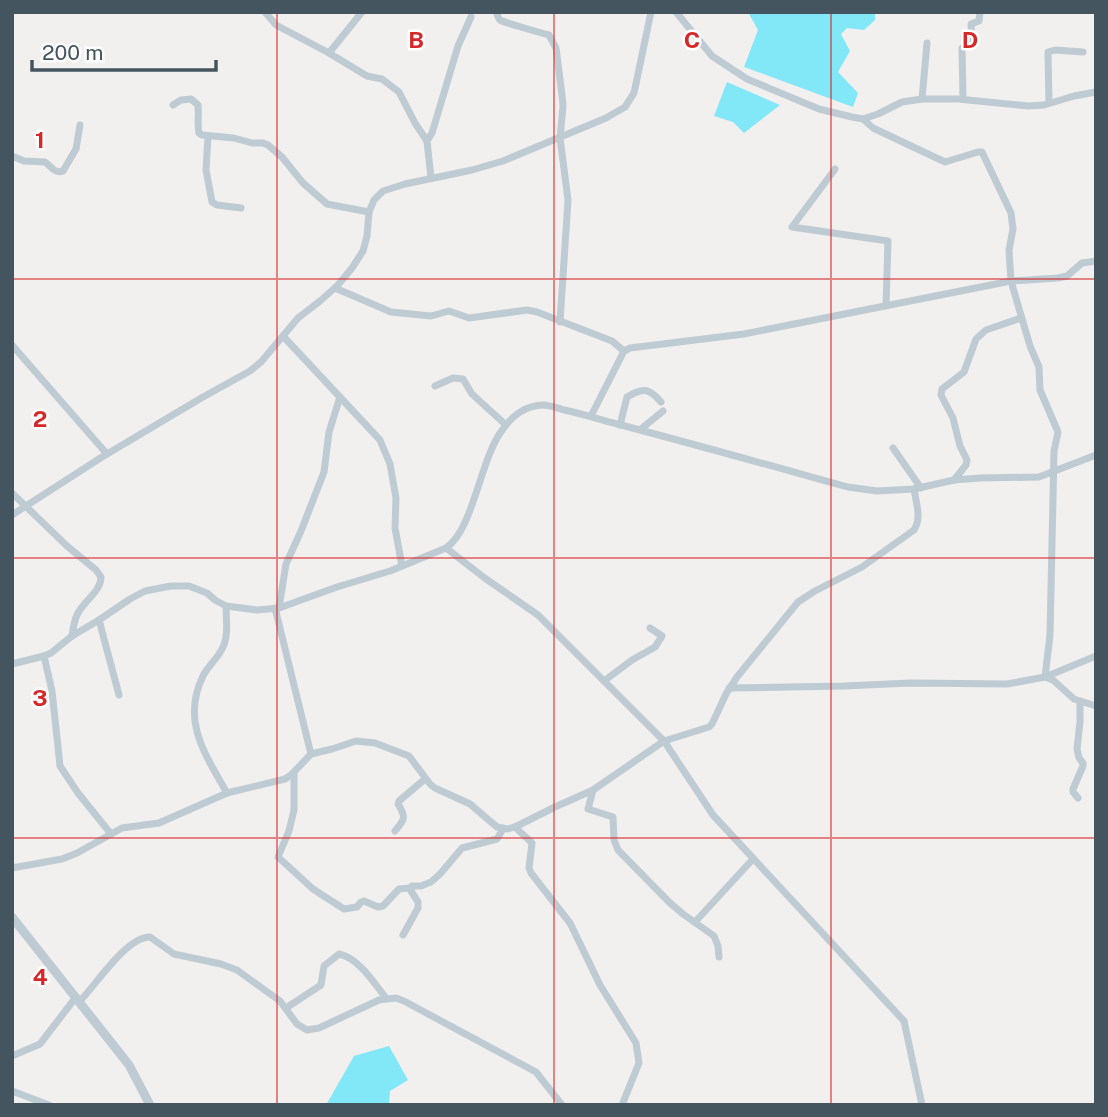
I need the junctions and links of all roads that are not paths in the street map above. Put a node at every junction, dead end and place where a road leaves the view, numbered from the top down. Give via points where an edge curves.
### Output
1 (265, 12) edge
2 (362, 12) edge
3 (651, 12) edge
4 (676, 12) edge
5 (980, 12) edge
6 (497, 14) dead end
7 (471, 17) dead end
8 (927, 43) dead end
9 (1083, 52) dead end
10 (329, 53) junction
11 (1096, 92) edge
12 (922, 99) junction
13 (963, 99) junction
14 (1049, 103) junction
15 (173, 105) dead end
16 (863, 119) junction
17 (80, 125) dead end
18 (208, 136) junction
19 (560, 138) junction
20 (427, 141) junction
21 (12, 156) edge
22 (835, 169) dead end
23 (431, 178) junction
24 (241, 208) dead end
25 (369, 212) junction
26 (1096, 261) edge
27 (1011, 281) junction
28 (335, 288) junction
29 (886, 306) junction
30 (1021, 318) junction
31 (560, 322) junction
32 (283, 336) junction
33 (12, 345) edge
34 (624, 351) junction
35 (435, 386) dead end
36 (340, 397) junction
37 (661, 402) dead end
38 (663, 411) dead end
39 (591, 416) junction
40 (506, 425) junction
41 (620, 425) junction
42 (641, 429) junction
43 (893, 449) dead end
44 (107, 454) junction
45 (1096, 455) edge
46 (1054, 472) junction
47 (954, 480) junction
48 (917, 489) junction
49 (12, 493) edge
50 (26, 505) junction
51 (12, 515) edge
52 (446, 548) junction
53 (402, 566) junction
54 (226, 606) junction
55 (277, 608) junction
56 (99, 620) junction
57 (650, 628) dead end
58 (72, 636) junction
59 (44, 656) junction
60 (1096, 656) edge
61 (12, 664) edge
62 (1045, 677) junction
63 (604, 681) junction
64 (729, 688) junction
65 (120, 695) dead end
66 (1080, 702) junction
67 (1096, 706) edge
68 (664, 741) junction
69 (311, 754) junction
70 (294, 773) junction
71 (425, 779) junction
72 (593, 790) junction
73 (227, 793) junction
74 (1077, 798) dead end
75 (515, 827) junction
76 (503, 829) junction
77 (395, 831) dead end
78 (111, 834) junction
79 (753, 859) junction
80 (12, 868) edge
81 (410, 888) junction
82 (12, 917) edge
83 (695, 922) junction
84 (403, 935) dead end
85 (719, 957) dead end
86 (386, 998) junction
87 (78, 999) junction
88 (286, 1008) junction
89 (12, 1056) edge
90 (12, 1091) edge
91 (49, 1105) edge
92 (150, 1105) edge
93 (562, 1105) edge
94 (622, 1105) edge
95 (922, 1105) edge

1 - 10 street via 276,25
2 - 10 street
3 - 19 street via 631,100 606,118
4 - 16 street via 712,56 747,79 819,109
5 - 13 street via 979,21 971,24 972,44 962,48
6 - 19 street via 504,22 549,35 553,41 563,106
7 - 20 street
8 - 12 street
9 - 14 street via 1048,52
10 - 20 street via 367,76 391,84
11 - 14 street
12 - 13 street
12 - 16 street via 902,102
13 - 14 street via 1029,106
15 - 18 street via 181,100 195,102 199,133
16 - 27 street via 945,162 982,152 1011,213
17 - 21 street via 76,149 63,172 54,171 46,162
18 - 24 street via 206,170 212,202
18 - 25 street via 268,145 324,202
19 - 23 street via 503,161
19 - 31 street via 568,200
20 - 23 street
22 - 29 street via 792,227 888,241
23 - 25 street via 383,191
25 - 28 street via 363,251
26 - 27 street via 1083,263 1067,276
27 - 29 street
27 - 30 street
28 - 31 street via 391,312 432,316 449,311 469,318 527,310
28 - 32 street
29 - 34 street via 744,334
30 - 46 street via 1040,367 1040,390 1058,432
30 - 47 street via 986,330 976,339 964,372 942,389 967,460
31 - 34 street via 612,341
32 - 36 street
32 - 44 street via 250,371
33 - 44 street
34 - 39 street
35 - 40 street via 463,379 472,394
36 - 53 street via 380,440 390,464
36 - 55 street via 324,472 286,564
37 - 41 street via 646,390 627,397
38 - 42 street
39 - 40 street via 533,406
39 - 41 street
40 - 52 street via 488,453 458,534
41 - 42 street
42 - 48 street via 848,487
43 - 48 street
44 - 50 street
45 - 46 street
46 - 47 street via 1039,477
46 - 62 street
47 - 48 street
48 - 64 street via 914,530 862,567 798,602
49 - 50 street
50 - 51 street
50 - 58 street via 101,577 100,586 79,611
52 - 53 street
52 - 63 street via 538,615
53 - 55 street
54 - 55 street
54 - 56 street via 198,588 171,586 145,591
54 - 73 street via 226,642 204,673 194,716 200,745
55 - 69 street
56 - 58 street
56 - 65 street
57 - 63 street via 662,636 655,647
58 - 59 street
59 - 61 street
59 - 78 street via 60,766
60 - 62 street
62 - 64 street via 1007,684
62 - 66 street
63 - 68 street
64 - 68 street via 709,727
66 - 67 street
66 - 74 street via 1077,749 1083,766 1073,784
68 - 72 street
68 - 79 street via 713,816
69 - 70 street
69 - 71 street via 356,741 380,744 409,756
70 - 73 street
70 - 81 street via 293,810 280,860 344,909 364,901 380,907 399,889
71 - 76 street
71 - 77 street via 398,801 404,816
72 - 75 street
72 - 83 street via 588,809 613,817 618,850
73 - 78 street via 166,821 127,826
75 - 76 street
75 - 94 street via 532,843 531,873 570,923 636,1044 639,1063
76 - 81 street via 497,839 462,848 431,882
78 - 80 street via 70,856
79 - 83 street
79 - 95 street via 904,1021
81 - 84 street via 418,908
82 - 87 street
83 - 85 street via 714,936
86 - 88 street via 314,1030 302,1028
86 - 88 street via 361,968 339,954 324,966 321,985
86 - 93 street via 404,1001 536,1072
87 - 88 street via 116,957 146,936 174,954 237,970
87 - 89 street via 40,1044
87 - 92 street via 129,1065
90 - 91 street

